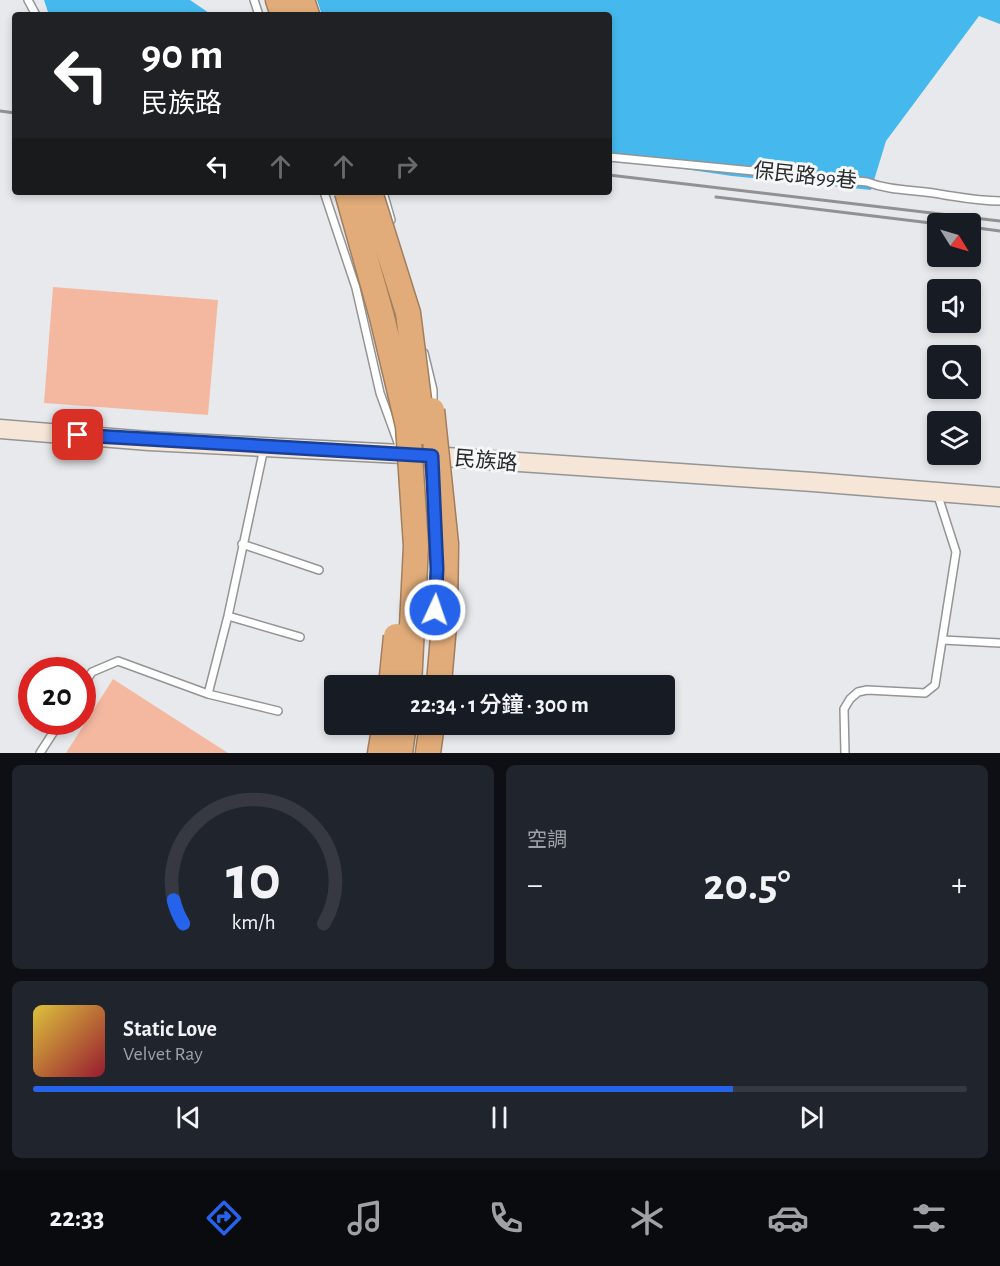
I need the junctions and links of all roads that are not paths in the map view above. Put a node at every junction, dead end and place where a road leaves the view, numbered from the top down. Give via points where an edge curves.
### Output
1 (612, 157) edge
2 (325, 195) edge
3 (348, 195) edge
4 (371, 195) edge
5 (384, 195) edge
6 (1000, 201) edge
7 (392, 224) dead end
8 (410, 288) dead end
9 (382, 317) junction
10 (414, 323) junction
11 (422, 345) dead end
12 (0, 429) edge
13 (264, 448) junction
14 (402, 454) junction
15 (432, 456) junction
16 (937, 493) junction
17 (1000, 497) edge
18 (435, 524) dead end
19 (242, 544) junction
20 (319, 570) dead end
21 (228, 616) junction
22 (300, 637) dead end
23 (943, 640) junction
24 (1000, 643) edge
25 (433, 649) dead end
26 (96, 670) edge
27 (393, 675) edge
28 (400, 675) edge
29 (427, 675) edge
30 (428, 675) edge
31 (429, 675) edge
32 (208, 694) junction
33 (278, 711) dead end
34 (52, 735) edge
35 (383, 735) edge
36 (393, 735) edge
37 (402, 735) edge
38 (417, 735) edge
39 (430, 735) edge
40 (40, 753) edge
41 (380, 753) edge
42 (391, 753) edge
43 (400, 753) edge
44 (415, 753) edge
45 (428, 753) edge
46 (845, 753) edge

1 - 6 lane, 保民路99巷 via 867,182 884,189
2 - 14 lane via 356,288 380,393
3 - 9 highway, bridge
4 - 10 highway, bridge
5 - 7 lane
8 - 10 lane
9 - 27 highway, bridge via 400,534
9 - 29 highway, bridge via 408,426
10 - 30 highway, bridge via 432,548
11 - 15 lane via 433,390
12 - 13 street, 民族路
13 - 14 street, 民族路
13 - 19 lane
14 - 15 street, 民族路
14 - 28 lane via 408,536
15 - 16 street, 民族路
15 - 18 lane
16 - 17 street, 民族路
16 - 23 lane via 957,552
19 - 20 lane
19 - 21 lane
21 - 22 lane
21 - 32 lane
23 - 24 lane
23 - 46 lane via 937,679 931,691 867,690 850,699 842,720
25 - 31 lane
26 - 32 lane via 118,661
32 - 33 lane
34 - 40 lane
35 - 41 highway
36 - 42 lane
37 - 43 highway
38 - 44 highway
39 - 45 highway

